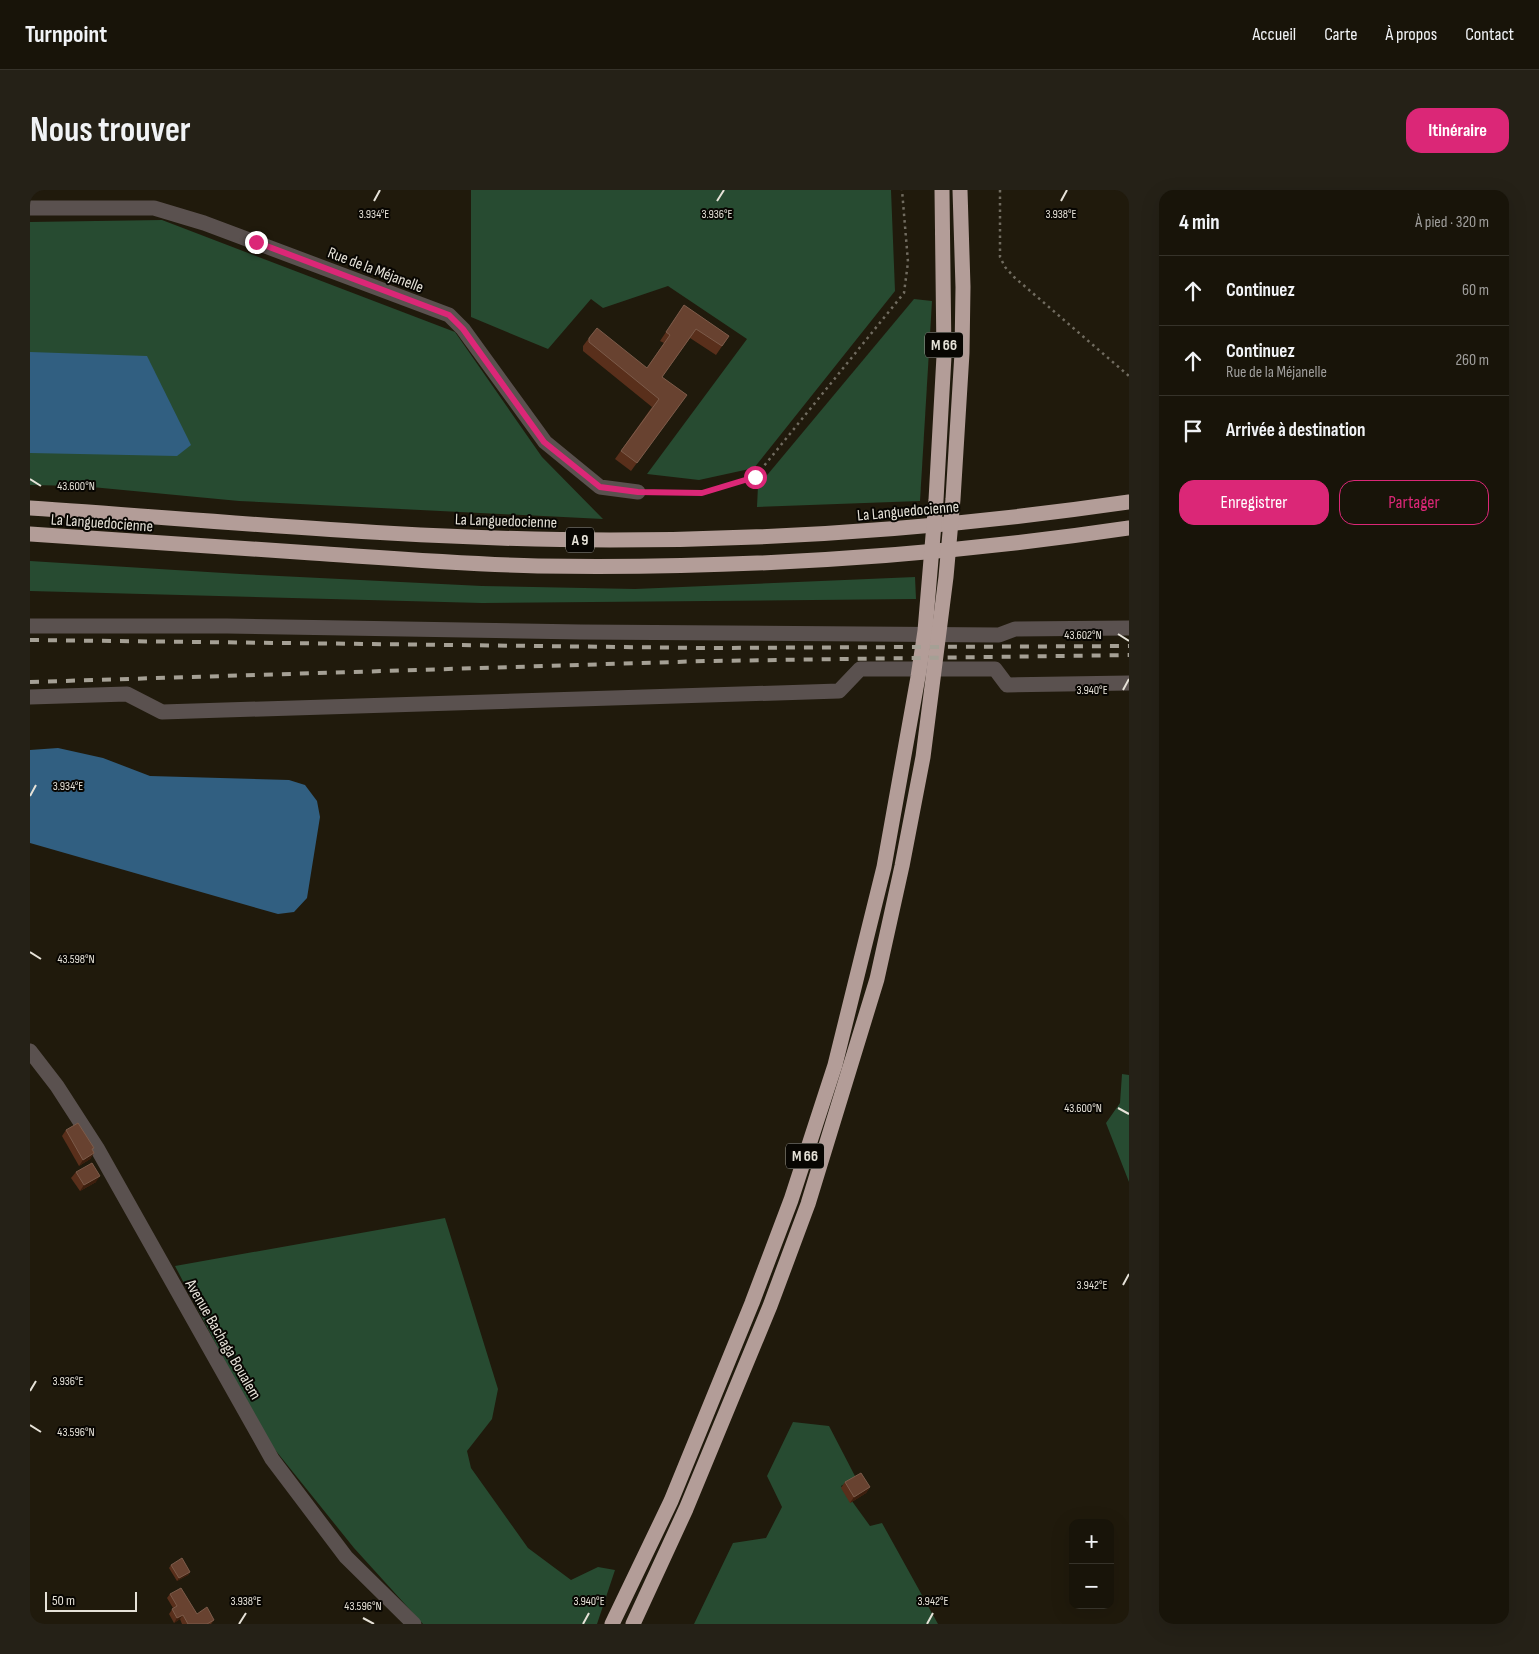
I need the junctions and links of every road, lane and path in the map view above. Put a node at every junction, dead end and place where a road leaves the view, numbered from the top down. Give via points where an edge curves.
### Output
1 (902, 190) edge
2 (942, 190) edge
3 (960, 190) edge
4 (1000, 190) edge
5 (30, 208) edge
6 (1129, 376) edge
7 (638, 492) joint
8 (1129, 502) edge
9 (30, 508) edge
10 (1129, 528) edge
11 (30, 534) edge
12 (30, 626) edge
13 (1129, 628) edge
14 (932, 632) junction
15 (1129, 683) edge
16 (30, 697) edge
17 (30, 1051) edge
18 (414, 1624) edge
19 (612, 1624) edge
20 (633, 1624) edge

1 - 7 path via 908,262 904,293 755,477 702,493
2 - 14 highway, M 66 via 944,356 929,578
3 - 14 highway, M 66 via 962,344 953,499 946,577
4 - 6 path via 1000,257 1005,267
5 - 7 street, Rue de la Méjanelle via 154,208 204,222 449,315 463,329 544,442 600,487
8 - 9 highway, La Languedocienne / A 9 via 894,529 754,538 609,540 418,534
10 - 11 highway, La Languedocienne / A 9 via 1019,543 863,558 608,566 453,562
12 - 13 street via 852,634 1000,634 1015,628
14 - 19 highway, M 66 via 918,677 884,867 835,1065 791,1200 752,1303 671,1501
14 - 20 highway, M 66 via 934,678 917,787 877,979 808,1204 770,1306 686,1509
15 - 16 street via 1007,685 995,669 860,669 839,691 162,712 127,694
17 - 18 street, Avenue Bachaga Boualem via 57,1086 96,1148 272,1459 346,1557

